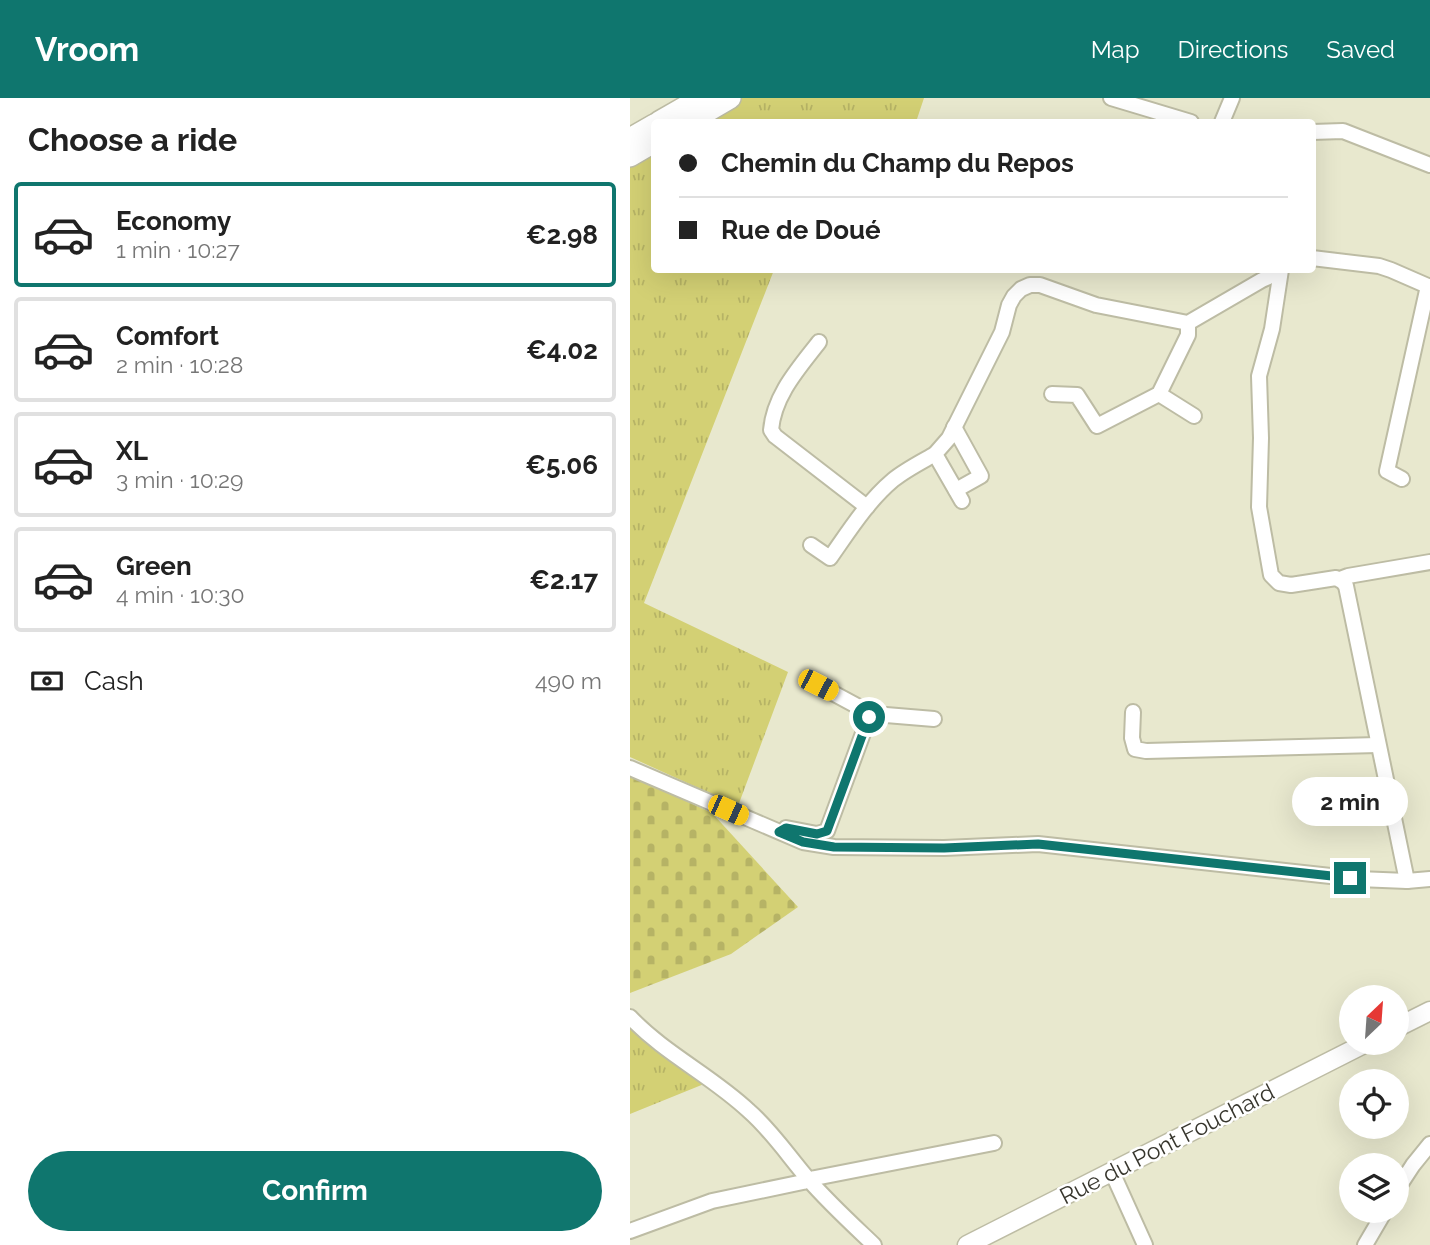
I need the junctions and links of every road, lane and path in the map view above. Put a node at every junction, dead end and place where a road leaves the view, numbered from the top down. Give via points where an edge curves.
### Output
1 (701, 98) edge
2 (730, 98) edge
3 (1111, 98) edge
4 (1232, 98) edge
5 (1156, 105) edge
6 (664, 119) edge
7 (694, 119) edge
8 (1185, 119) edge
9 (1223, 119) edge
10 (651, 127) edge
11 (1316, 132) edge
12 (630, 139) edge
13 (651, 144) edge
14 (630, 156) edge
15 (1430, 165) edge
16 (1316, 258) edge
17 (1278, 273) edge
18 (1281, 273) edge
19 (1429, 286) edge
20 (1188, 323) junction
21 (819, 342) dead end
22 (1052, 394) dead end
23 (1159, 394) junction
24 (1194, 416) dead end
25 (954, 427) junction
26 (935, 454) junction
27 (1402, 479) dead end
28 (867, 507) junction
29 (811, 545) dead end
30 (1430, 562) edge
31 (1340, 579) junction
32 (818, 685) dead end
33 (1133, 712) dead end
34 (869, 717) junction
35 (934, 719) dead end
36 (1378, 745) junction
37 (630, 768) edge
38 (779, 832) junction
39 (1430, 879) edge
40 (1406, 881) junction
41 (1430, 1011) edge
42 (630, 1017) edge
43 (1409, 1022) edge
44 (1342, 1055) edge
45 (994, 1143) dead end
46 (1430, 1144) edge
47 (1409, 1171) edge
48 (1112, 1172) junction
49 (809, 1180) junction
50 (1378, 1223) edge
51 (630, 1231) edge
52 (874, 1245) edge
53 (967, 1245) edge
54 (1145, 1245) edge
55 (1365, 1245) edge

1 - 6 highway
2 - 7 highway
3 - 5 street
4 - 9 street
5 - 8 street
10 - 12 highway
11 - 15 street via 1343,131
13 - 14 highway
16 - 19 street via 1379,266
17 - 20 street
18 - 31 street via 1259,376 1259,507 1268,569 1273,579 1291,585
19 - 27 street via 1387,471
20 - 23 street via 1188,335
20 - 25 street via 1096,305 1030,285 1009,305 1002,332
21 - 28 street via 785,386 771,430
22 - 23 street via 1077,394 1097,426
23 - 24 street
25 - 26 street
25 - 26 street via 981,476 959,496
26 - 28 street via 909,468
28 - 29 street via 830,558
30 - 31 street
31 - 36 street via 1347,590
32 - 34 street
33 - 36 street via 1135,749 1146,751
34 - 35 street
34 - 38 street via 827,831 817,834 786,828
36 - 40 street
37 - 38 street
38 - 40 street via 834,847 1038,844
39 - 40 street
41 - 43 main road
42 - 49 street via 748,1110
44 - 48 main road, Rue du Pont Fouchard
45 - 49 street
46 - 47 street
48 - 53 main road, Rue du Pont Fouchard
48 - 54 street
49 - 51 street via 712,1201
49 - 52 street
50 - 55 street

